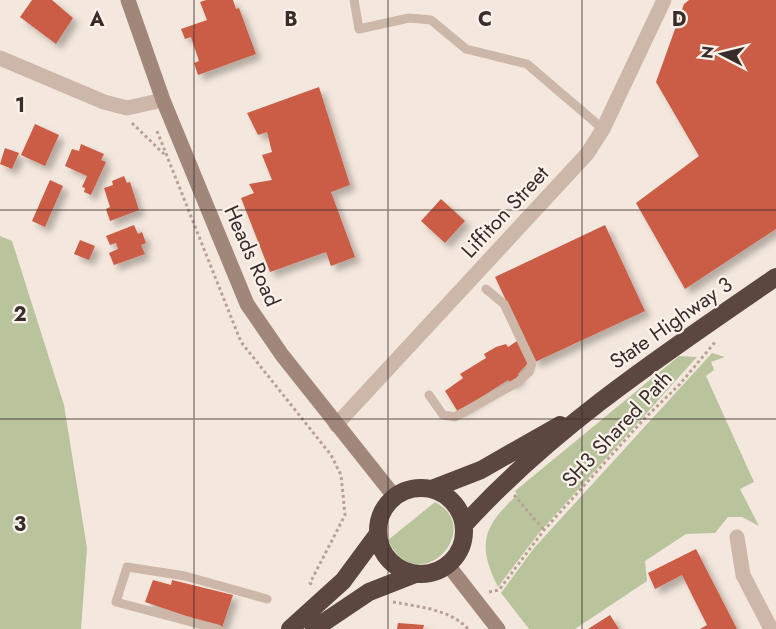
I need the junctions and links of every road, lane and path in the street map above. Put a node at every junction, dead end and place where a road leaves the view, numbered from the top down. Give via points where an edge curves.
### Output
1 (128, 0) edge
2 (354, 0) edge
3 (664, 0) edge
4 (0, 58) edge
5 (163, 100) junction
6 (130, 121) dead end
7 (155, 127) dead end
8 (603, 129) junction
9 (165, 155) junction
10 (776, 277) edge
11 (486, 289) dead end
12 (717, 339) dead end
13 (429, 394) dead end
14 (593, 407) junction
15 (336, 425) junction
16 (432, 489) junction
17 (512, 492) dead end
18 (394, 496) junction
19 (464, 525) junction
20 (544, 530) junction
21 (377, 535) junction
22 (737, 537) dead end
23 (448, 565) junction
24 (415, 574) junction
25 (310, 583) dead end
26 (492, 591) dead end
27 (267, 599) dead end
28 (383, 606) dead end
29 (465, 615) dead end
30 (460, 620) junction
31 (218, 629) edge
32 (290, 629) edge
33 (314, 629) edge
34 (468, 629) edge
35 (498, 629) edge
36 (771, 629) edge

1 - 5 main road, Heads Road
2 - 8 lane via 359,29 409,18 431,20 466,49 527,64
3 - 8 street, Liffiton Street
4 - 5 street via 127,108
5 - 15 main road, Heads Road via 247,304
6 - 9 path
7 - 9 path
8 - 15 street, Liffiton Street via 561,185
9 - 25 path via 241,342 331,455 341,475 345,515
10 - 14 highway, State Highway 3
11 - 13 lane via 504,304 532,363 529,372 455,417 443,414
12 - 20 path, SH3 Shared Path
14 - 16 highway, State Highway 3 via 481,470
14 - 19 highway, State Highway 3 via 505,483
15 - 18 main road, Heads Road
16 - 18 highway via 416,487
16 - 19 highway via 453,502
17 - 20 path
18 - 21 highway via 382,509
19 - 23 highway via 462,543
20 - 26 path, SH3 Shared Path via 499,590
21 - 24 highway via 389,561
21 - 32 highway via 343,581
22 - 36 street via 743,575
23 - 24 highway via 432,573
23 - 35 main road
24 - 33 highway via 369,592
27 - 31 lane via 185,576 127,567 116,602
28 - 30 path via 393,602
29 - 30 path
30 - 34 path

